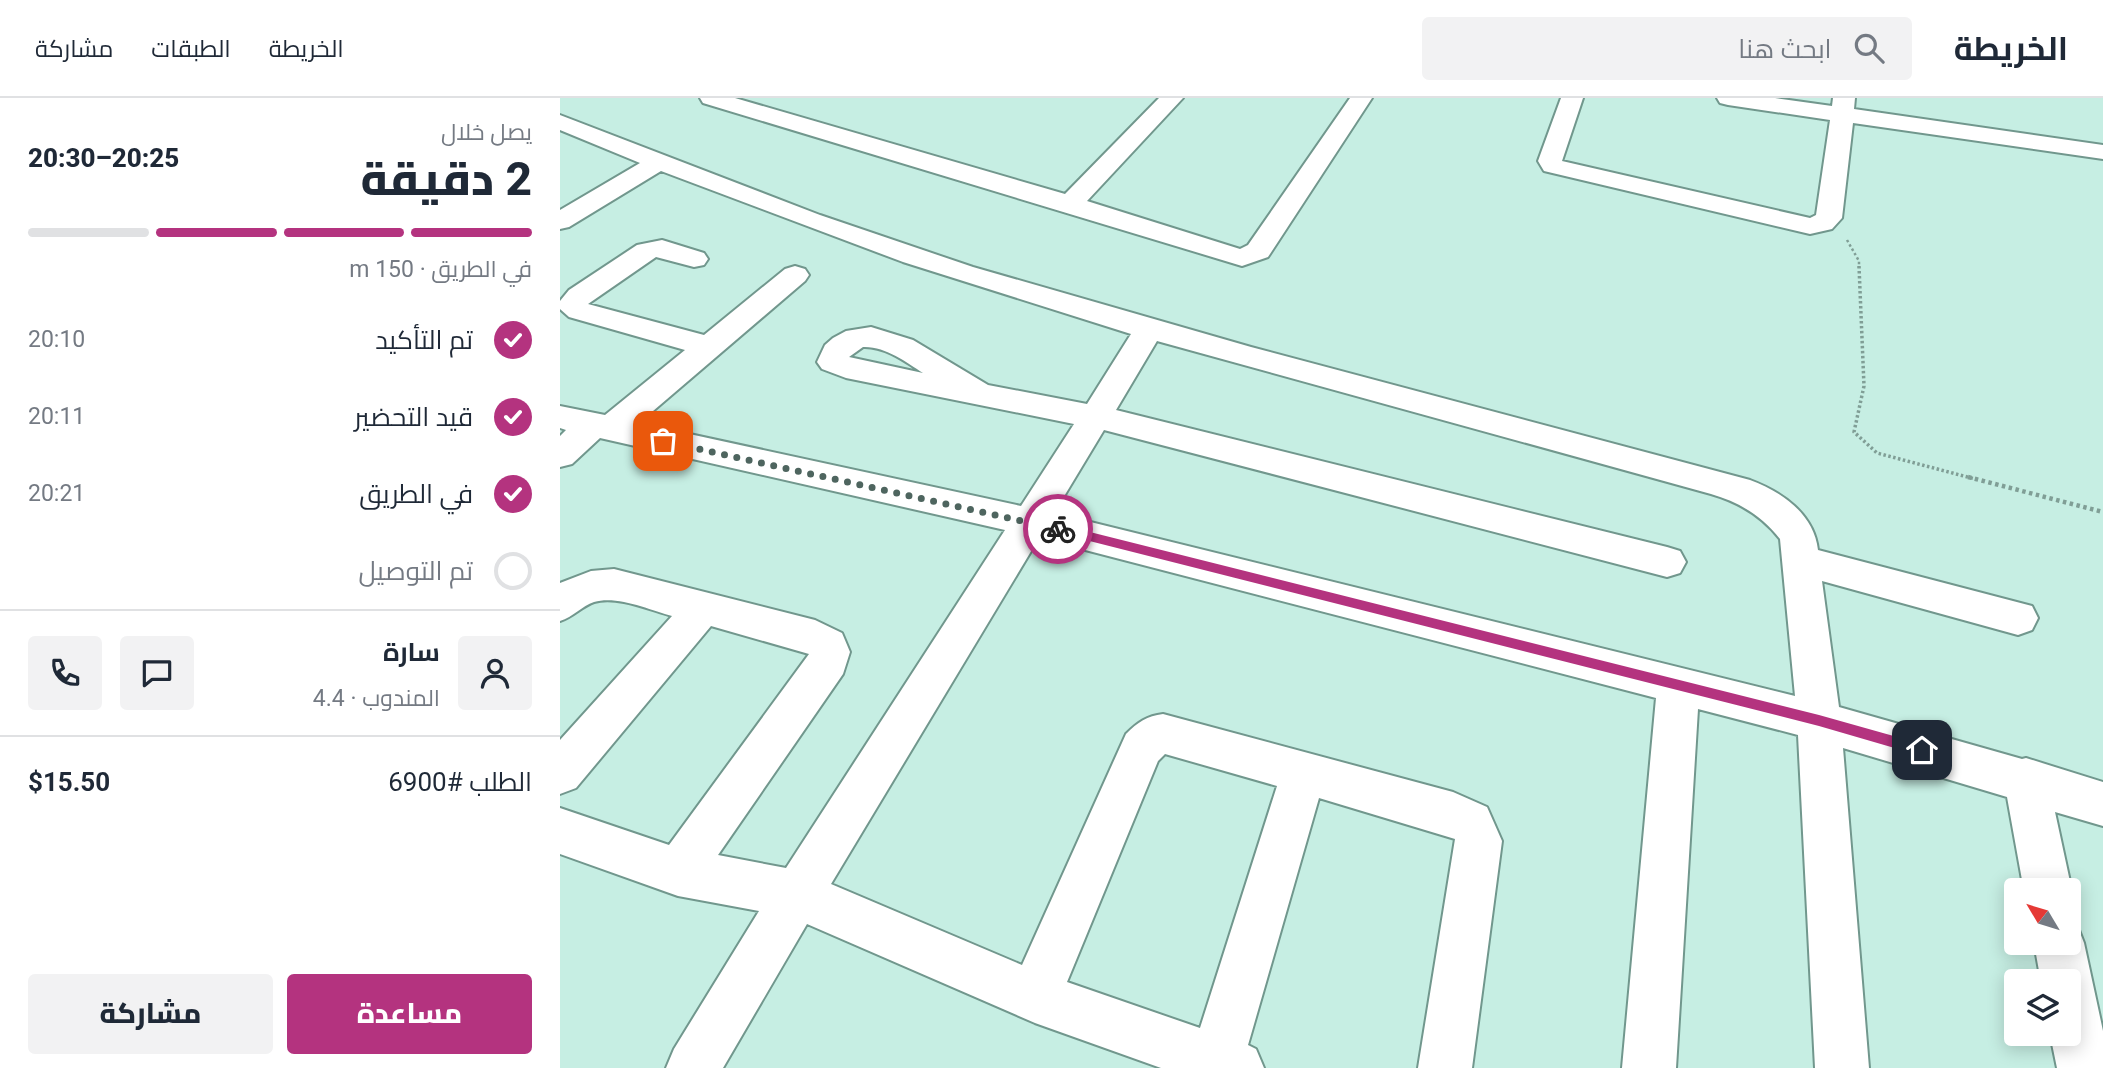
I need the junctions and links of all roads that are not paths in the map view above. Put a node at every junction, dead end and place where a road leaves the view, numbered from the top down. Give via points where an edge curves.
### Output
1 (711, 98) edge
2 (1172, 98) edge
3 (1361, 98) edge
4 (1572, 98) edge
5 (1728, 98) edge
6 (1873, 98) edge
7 (1842, 107) edge
8 (560, 122) edge
9 (2103, 132) edge
10 (2103, 152) edge
11 (659, 162) junction
12 (1070, 204) junction
13 (566, 211) edge
14 (694, 259) dead end
15 (795, 275) dead end
16 (1150, 328) junction
17 (708, 346) junction
18 (976, 392) dead end
19 (1096, 416) junction
20 (588, 424) edge
21 (560, 454) edge
22 (1032, 522) junction
23 (1800, 560) junction
24 (1667, 562) dead end
25 (560, 605) edge
26 (704, 608) junction
27 (2018, 618) dead end
28 (1678, 687) junction
29 (1819, 721) junction
30 (560, 773) edge
31 (1304, 773) junction
32 (2026, 779) junction
33 (2103, 804) edge
34 (560, 831) edge
35 (678, 872) junction
36 (2045, 878) edge
37 (796, 894) junction
38 (1035, 997) junction
39 (2079, 1046) edge
40 (1227, 1064) edge
41 (693, 1068) edge
42 (1445, 1068) edge
43 (1649, 1068) edge
44 (1842, 1068) edge
45 (2084, 1068) edge

1 - 12 street
2 - 12 street
3 - 12 street via 1258,251 1248,257 1230,256
4 - 7 street via 1550,161 1553,166 1810,226 1829,218
5 - 7 street
6 - 9 street
7 - 10 street
8 - 11 street
11 - 13 street
11 - 16 street via 916,258
14 - 17 street via 662,248 647,251 572,305 579,311
15 - 17 street
16 - 19 street
16 - 23 street via 1737,488 1784,516 1798,536
17 - 20 street
18 - 19 street
19 - 22 street
19 - 24 street
20 - 21 street
20 - 22 street
22 - 28 street
22 - 37 street
23 - 27 street
23 - 29 street
25 - 26 street via 577,592 600,584
26 - 30 street
26 - 35 street via 815,637 828,645 830,652
28 - 29 street
28 - 43 street
29 - 32 street
29 - 44 street
31 - 38 street via 1170,735 1147,741
31 - 40 street
31 - 42 street via 1462,816 1477,831
32 - 33 street
32 - 36 street
34 - 35 street
35 - 37 street
37 - 38 street
37 - 41 street
38 - 40 street
39 - 45 street

